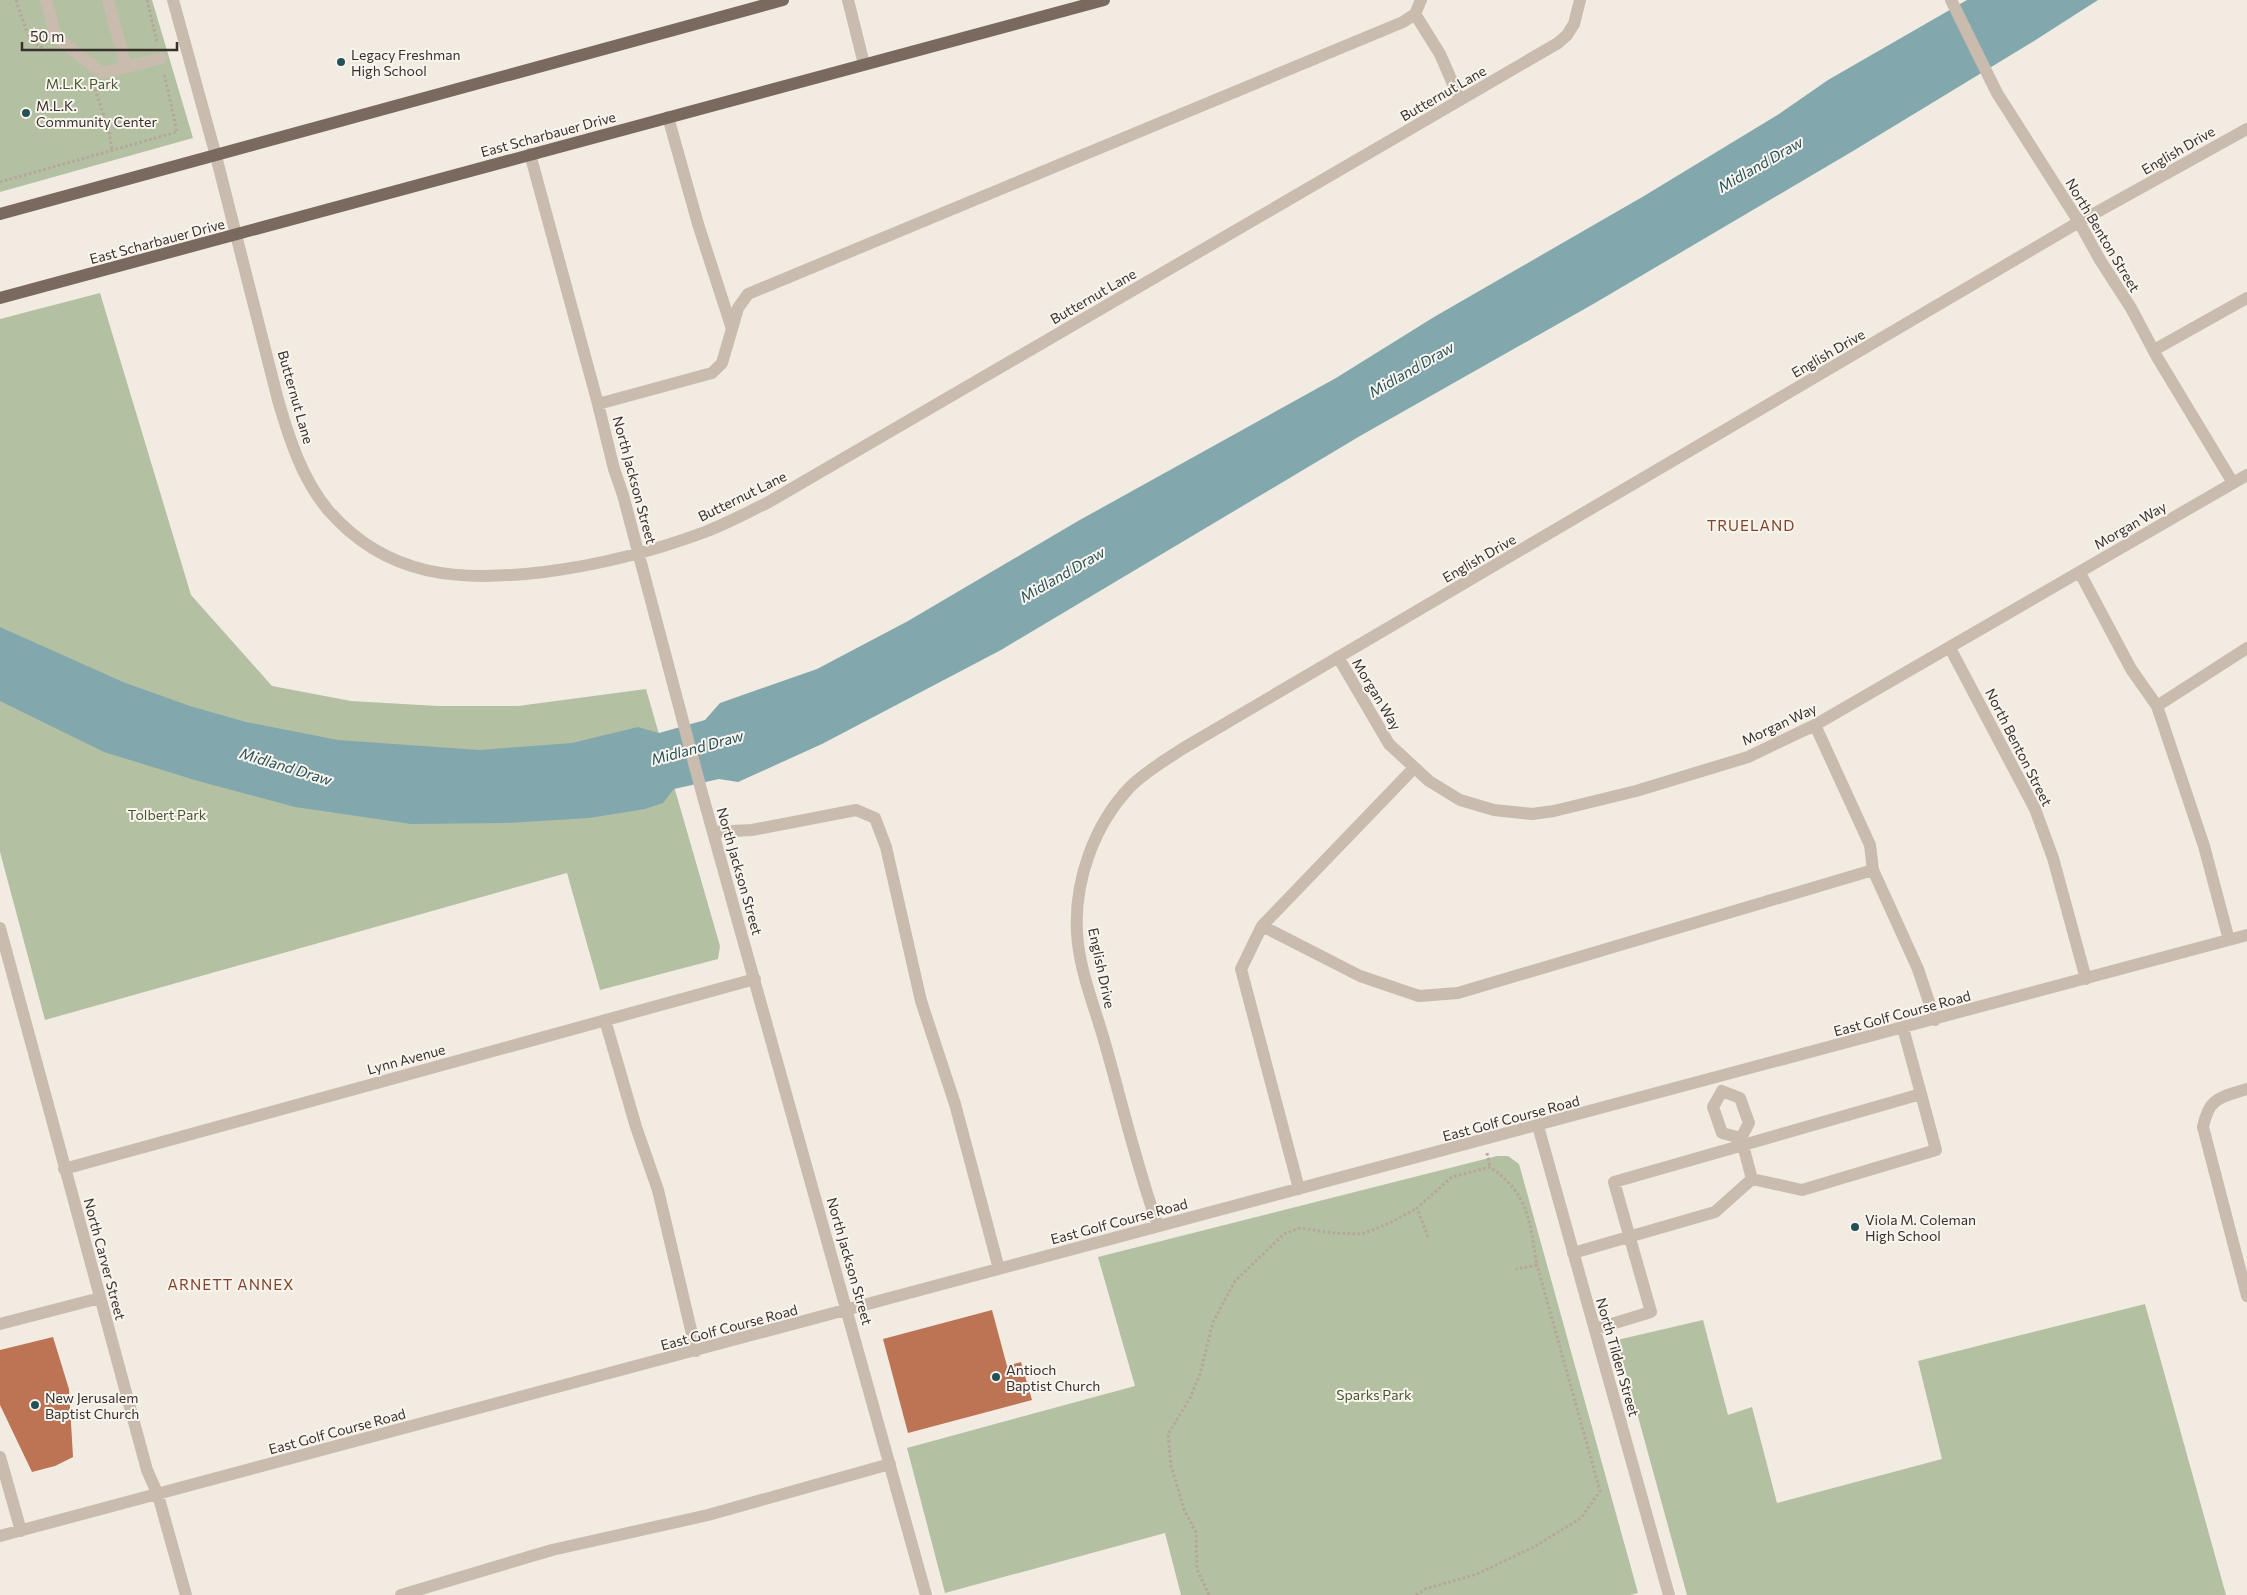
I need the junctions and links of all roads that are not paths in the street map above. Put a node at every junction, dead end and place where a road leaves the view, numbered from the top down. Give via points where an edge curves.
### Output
1 (46, 0) edge
2 (108, 0) edge
3 (173, 0) edge
4 (784, 0) edge
5 (848, 0) edge
6 (1104, 0) edge
7 (1421, 0) edge
8 (1580, 0) edge
9 (1951, 0) edge
10 (1415, 14) junction
11 (161, 58) road end
12 (864, 64) junction
13 (126, 67) junction
14 (1460, 100) junction
15 (668, 117) junction
16 (2247, 129) edge
17 (530, 154) junction
18 (216, 156) junction
19 (0, 214) edge
20 (2079, 222) junction
21 (236, 235) junction
22 (0, 298) edge
23 (2247, 298) edge
24 (732, 329) junction
25 (2154, 350) junction
26 (598, 404) junction
27 (2247, 475) edge
28 (2233, 483) junction
29 (639, 553) junction
30 (2080, 573) junction
31 (1950, 648) junction
32 (2247, 648) edge
33 (1338, 657) junction
34 (2157, 706) junction
35 (1815, 725) junction
36 (1414, 768) junction
37 (714, 832) junction
38 (1873, 870) junction
39 (1262, 926) junction
40 (0, 928) edge
41 (2247, 935) edge
42 (2229, 940) junction
43 (755, 979) junction
44 (2086, 979) junction
45 (606, 1020) junction
46 (1935, 1020) junction
47 (1902, 1028) junction
48 (1720, 1084) junction
49 (2247, 1089) edge
50 (1921, 1094) junction
51 (1538, 1126) junction
52 (1742, 1142) junction
53 (64, 1169) junction
54 (1752, 1179) junction
55 (1299, 1189) junction
56 (1158, 1226) junction
57 (1629, 1236) junction
58 (1573, 1253) junction
59 (999, 1269) junction
60 (2247, 1296) edge
61 (100, 1298) junction
62 (848, 1310) junction
63 (0, 1324) edge
64 (1595, 1329) junction
65 (696, 1351) junction
66 (0, 1457) edge
67 (890, 1464) junction
68 (158, 1495) junction
69 (21, 1531) junction
70 (0, 1536) edge
71 (186, 1595) edge
72 (402, 1595) edge
73 (926, 1595) edge
74 (1669, 1595) edge

1 - 13 street via 56,37 102,73
2 - 13 street
3 - 18 street, Butternut Lane
4 - 18 main road
5 - 12 street
6 - 12 main road, East Scharbauer Drive
7 - 10 street
8 - 14 street, Butternut Lane via 1568,35
9 - 20 street, North Benton Street via 1997,93
10 - 14 street via 1440,54
10 - 24 street via 1403,22 748,294 738,308
11 - 13 street
12 - 15 main road, East Scharbauer Drive
14 - 29 street, Butternut Lane via 767,503 703,533
15 - 17 main road, East Scharbauer Drive
15 - 24 street
16 - 20 street, English Drive
17 - 21 main road, East Scharbauer Drive
17 - 26 street, North Jackson Street
18 - 19 main road
18 - 21 street, Butternut Lane
20 - 25 street, North Benton Street
20 - 33 street, English Drive
21 - 22 main road, East Scharbauer Drive
21 - 29 street, Butternut Lane via 289,437 316,494 340,523 376,550 409,566 454,576 542,572
23 - 25 street
24 - 26 street via 722,363 712,373
25 - 28 street, North Benton Street
26 - 29 street, North Jackson Street
27 - 28 street, Morgan Way
28 - 30 street, Morgan Way
29 - 37 street, North Jackson Street
30 - 31 street, Morgan Way
30 - 34 street via 2131,669
31 - 35 street, Morgan Way
31 - 44 street, North Benton Street via 2035,809 2053,858
32 - 34 street
33 - 36 street, Morgan Way via 1389,744
33 - 56 street, English Drive via 1144,775 1111,812 1086,862 1077,918 1080,948 1142,1180
34 - 42 street via 2204,846
35 - 36 street, Morgan Way via 1748,757 1546,812 1509,812 1460,800
35 - 38 street via 1870,845
36 - 39 street
37 - 43 street, North Jackson Street
37 - 59 street via 752,830 856,810 874,818 886,847 921,1001 954,1104
38 - 39 street via 1458,993 1411,994 1360,976
38 - 46 street via 1918,969
39 - 55 street via 1241,969
40 - 53 street, North Carver Street
41 - 42 street, East Golf Course Road
42 - 44 street, East Golf Course Road
43 - 45 street, Lynn Avenue
43 - 62 street, North Jackson Street
44 - 46 street, East Golf Course Road
45 - 53 street, Lynn Avenue
45 - 65 street via 636,1127 658,1190
46 - 47 street, East Golf Course Road
47 - 48 street, East Golf Course Road
47 - 50 street
48 - 51 street, East Golf Course Road
48 - 52 street via 1740,1098 1749,1123
48 - 52 street via 1713,1107 1722,1133
49 - 60 street via 2221,1097 2210,1105 2203,1127
50 - 52 street
50 - 54 street via 1936,1150 1802,1190
51 - 55 street, East Golf Course Road
51 - 58 street, North Tilden Street
52 - 54 street
52 - 57 street via 1614,1182
53 - 61 street, North Carver Street
54 - 57 street via 1714,1212
55 - 56 street, East Golf Course Road
56 - 59 street, East Golf Course Road
57 - 58 street
57 - 64 street via 1651,1312
58 - 64 street, North Tilden Street
59 - 62 street, East Golf Course Road
61 - 63 street
61 - 68 street, North Carver Street via 147,1470
62 - 65 street, East Golf Course Road
62 - 67 street, North Jackson Street
64 - 74 street, North Tilden Street
65 - 68 street, East Golf Course Road
66 - 69 street
67 - 72 street via 708,1515 552,1550
67 - 73 street, North Jackson Street
68 - 69 street, East Golf Course Road
68 - 71 street, North Carver Street
69 - 70 street, East Golf Course Road

